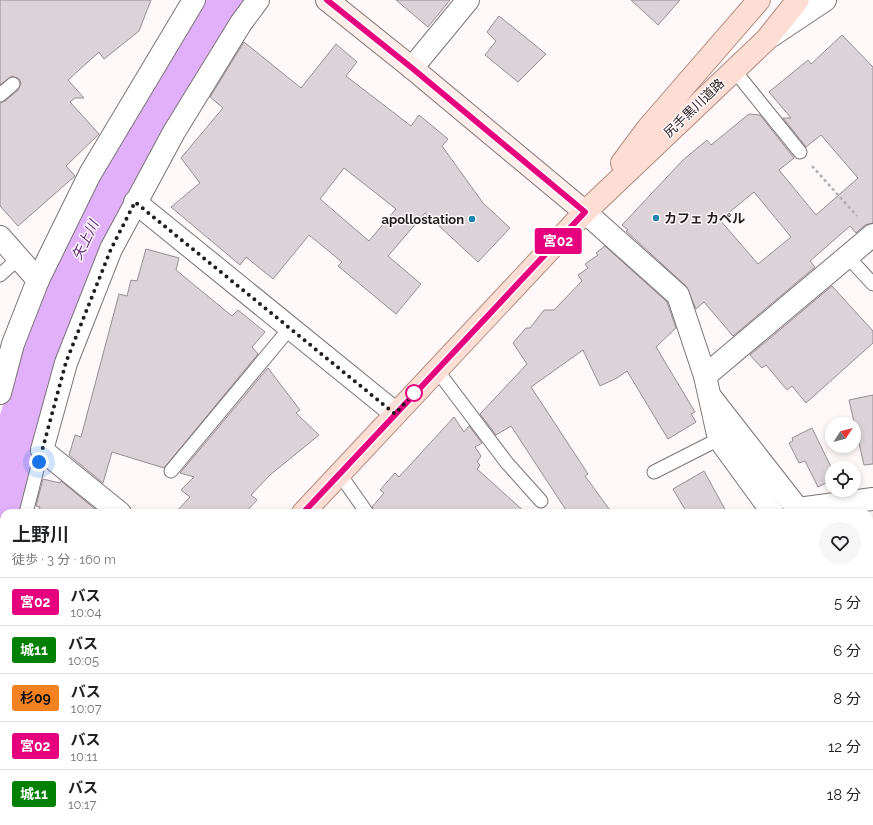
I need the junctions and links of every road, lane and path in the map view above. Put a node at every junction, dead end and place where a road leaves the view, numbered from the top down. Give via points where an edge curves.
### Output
1 (194, 0) edge
2 (258, 0) edge
3 (327, 0) edge
4 (468, 0) edge
5 (759, 0) edge
6 (798, 0) edge
7 (825, 0) edge
8 (766, 40) junction
9 (412, 68) junction
10 (734, 70) junction
11 (13, 84) dead end
12 (0, 95) edge
13 (800, 152) joint
14 (135, 202) junction
15 (585, 212) junction
16 (857, 217) dead end
17 (873, 235) edge
18 (0, 237) edge
19 (848, 257) junction
20 (19, 258) junction
21 (0, 275) edge
22 (38, 280) junction
23 (873, 284) edge
24 (290, 328) junction
25 (436, 369) junction
26 (707, 385) junction
27 (0, 393) edge
28 (395, 414) junction
29 (719, 439) junction
30 (42, 450) junction
31 (171, 471) dead end
32 (654, 472) dead end
33 (339, 473) junction
34 (873, 498) edge
35 (540, 501) dead end
36 (27, 509) edge
37 (115, 509) edge
38 (307, 509) edge
39 (364, 509) edge
40 (770, 509) edge
41 (798, 509) edge
42 (810, 509) edge

1 - 22 street via 90,174
2 - 14 street via 237,29 174,132
3 - 9 street
4 - 9 street
5 - 15 main road, 尻手黒川道路 via 648,128
6 - 8 main road, 尻手黒川道路
7 - 8 street
8 - 10 main road, 尻手黒川道路
9 - 15 street
10 - 13 lane
10 - 15 main road, 尻手黒川道路
11 - 12 lane
13 - 16 path
14 - 24 street
14 - 30 street via 111,249 66,362
15 - 25 main road, 尻手黒川道路
15 - 26 street via 678,295
17 - 19 street
18 - 20 street
19 - 23 lane
19 - 26 street
20 - 21 lane
20 - 22 street
22 - 27 street via 13,344
24 - 28 street
24 - 31 lane
25 - 28 main road, 尻手黒川道路
25 - 35 lane via 507,463
26 - 29 street
26 - 41 street
28 - 33 main road, 尻手黒川道路
29 - 32 lane
29 - 40 street
30 - 36 lane
30 - 37 street
33 - 38 main road, 尻手黒川道路
33 - 39 lane
34 - 42 street

